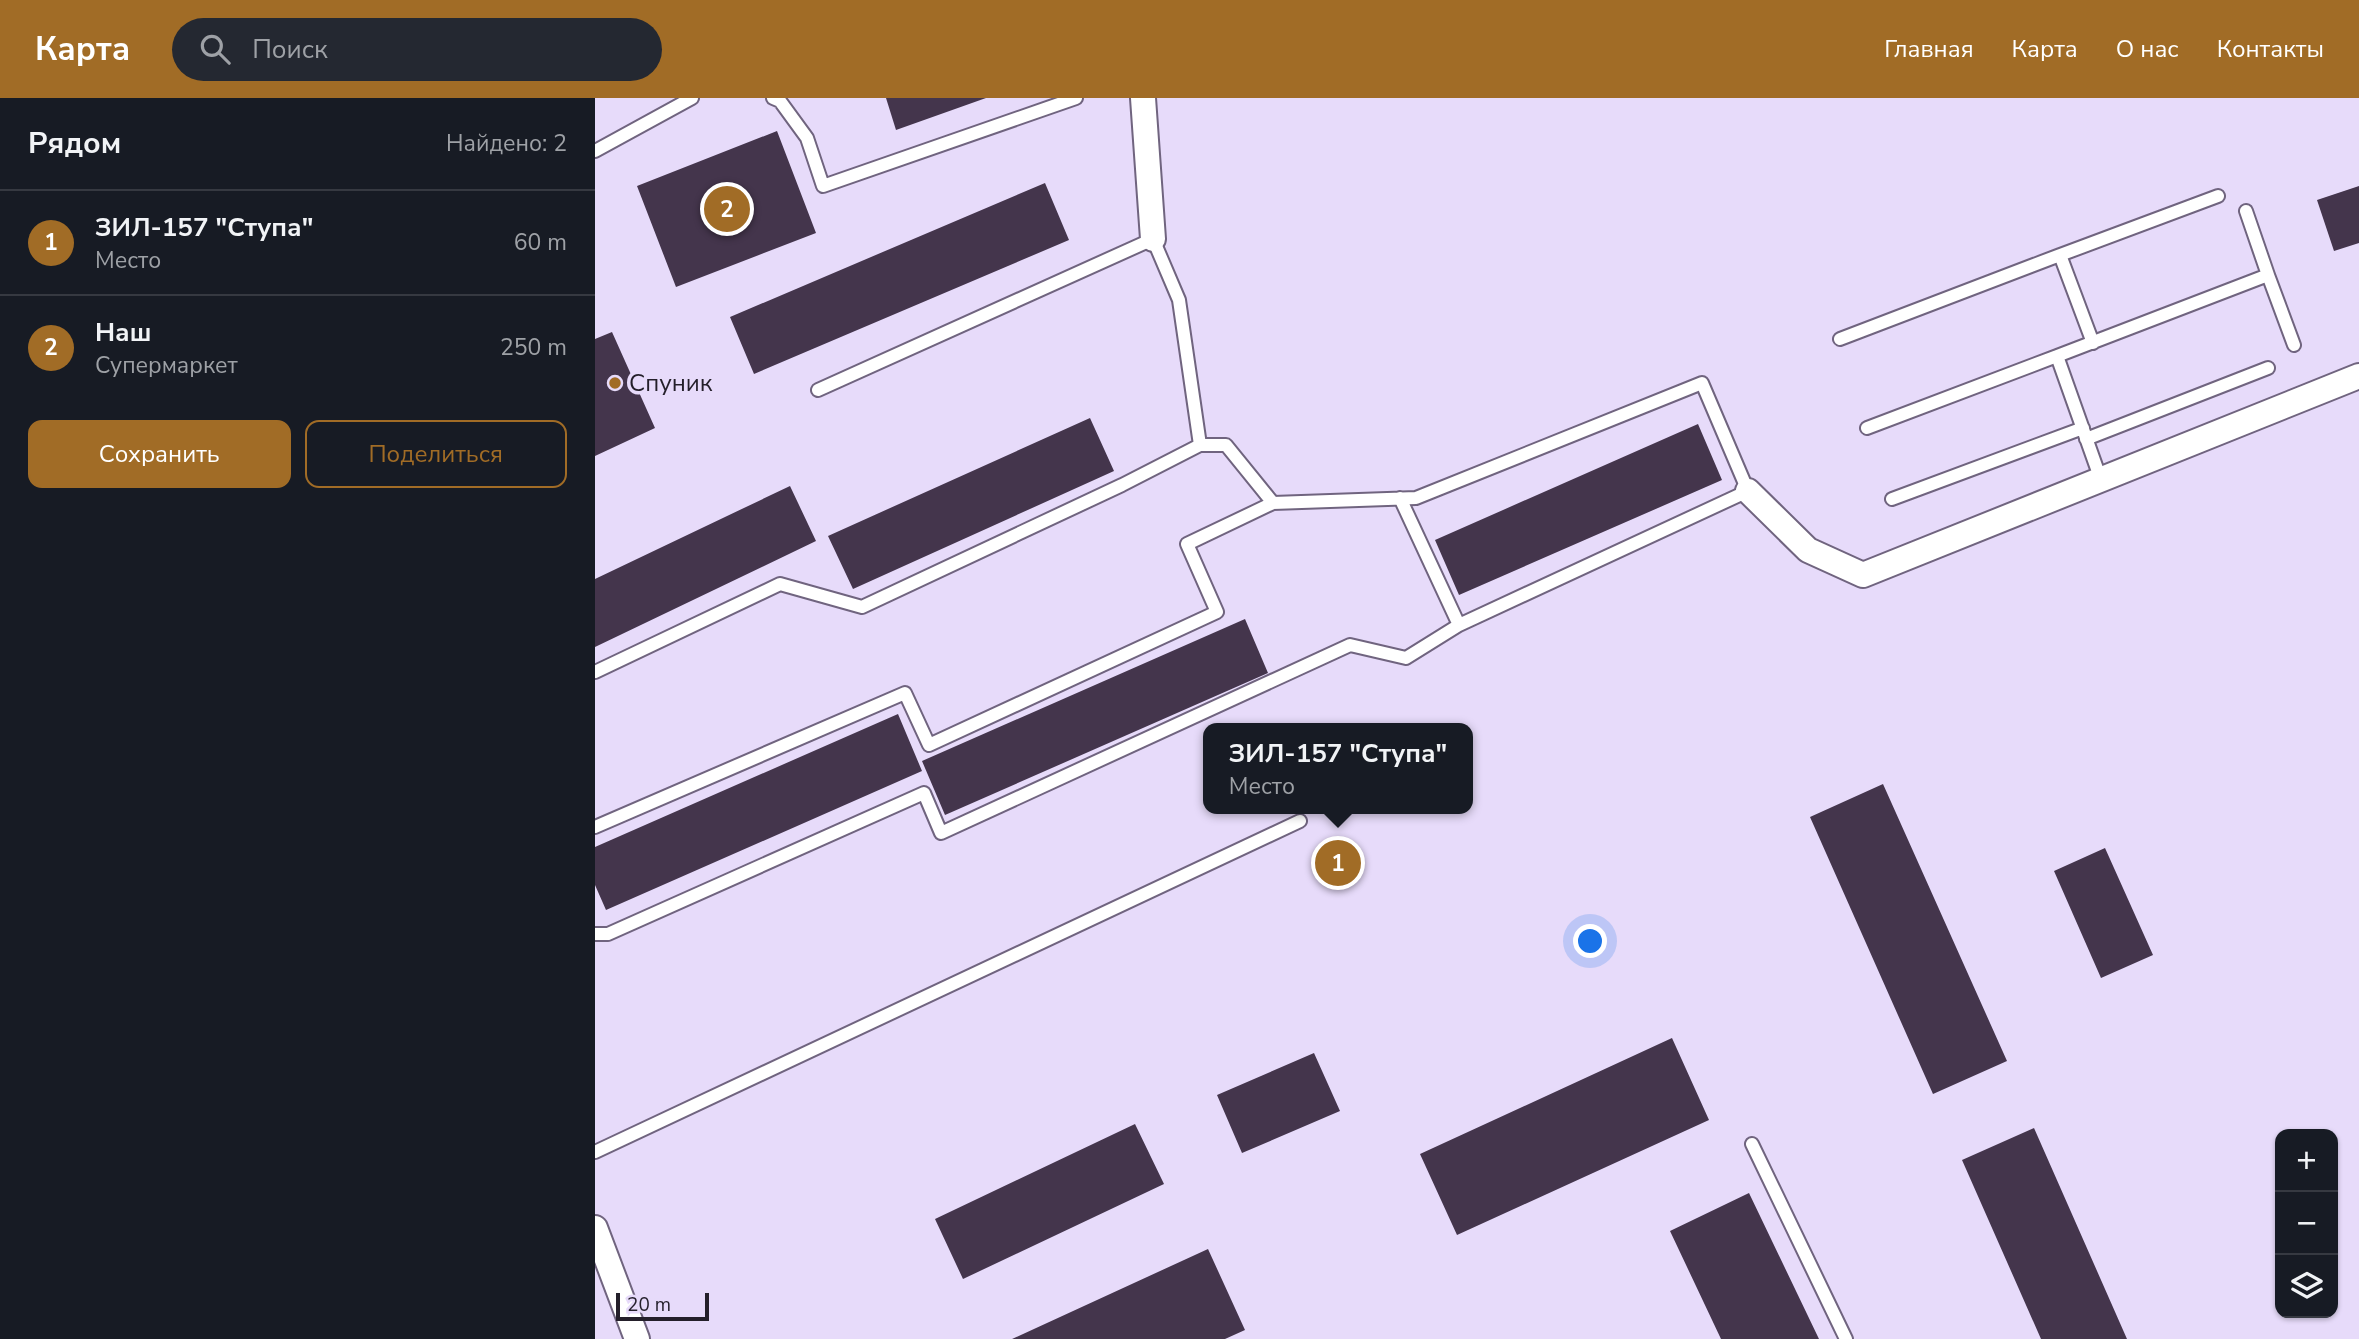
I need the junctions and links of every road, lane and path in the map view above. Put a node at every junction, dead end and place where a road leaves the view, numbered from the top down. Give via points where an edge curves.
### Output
1 (692, 98) edge
2 (773, 98) edge
3 (1076, 98) edge
4 (1143, 98) edge
5 (595, 152) edge
6 (2218, 196) dead end
7 (2246, 211) dead end
8 (1153, 239) junction
9 (2060, 255) junction
10 (2268, 275) junction
11 (1840, 339) dead end
12 (2093, 342) junction
13 (2294, 345) dead end
14 (2057, 356) junction
15 (2268, 368) dead end
16 (2359, 376) edge
17 (818, 390) dead end
18 (1867, 428) dead end
19 (2085, 433) junction
20 (1201, 444) junction
21 (2101, 480) junction
22 (1748, 491) junction
23 (1400, 498) junction
24 (1892, 499) dead end
25 (1273, 503) junction
26 (1459, 625) junction
27 (595, 672) edge
28 (1300, 821) dead end
29 (595, 827) edge
30 (595, 933) edge
31 (1752, 1144) dead end
32 (595, 1152) edge
33 (595, 1228) edge
34 (637, 1339) edge
35 (1846, 1339) edge

1 - 5 lane
2 - 3 lane via 807,138 823,186
4 - 8 street
6 - 9 lane
7 - 10 lane
8 - 17 lane
8 - 20 lane via 1179,300
9 - 11 lane
9 - 12 lane
10 - 12 lane
10 - 13 lane
12 - 14 lane
14 - 18 lane
14 - 19 lane
15 - 19 lane
16 - 21 street
19 - 21 lane
19 - 24 lane
20 - 25 lane via 1226,445
20 - 27 lane via 862,607 780,584
21 - 22 street via 1863,575 1808,550
22 - 23 lane via 1702,383 1416,498
22 - 26 lane
23 - 25 lane
23 - 26 lane
25 - 29 lane via 1187,544 1217,611 929,745 905,693
26 - 30 lane via 1406,658 1350,645 941,833 924,793 608,934
28 - 32 lane
31 - 35 lane
33 - 34 street

